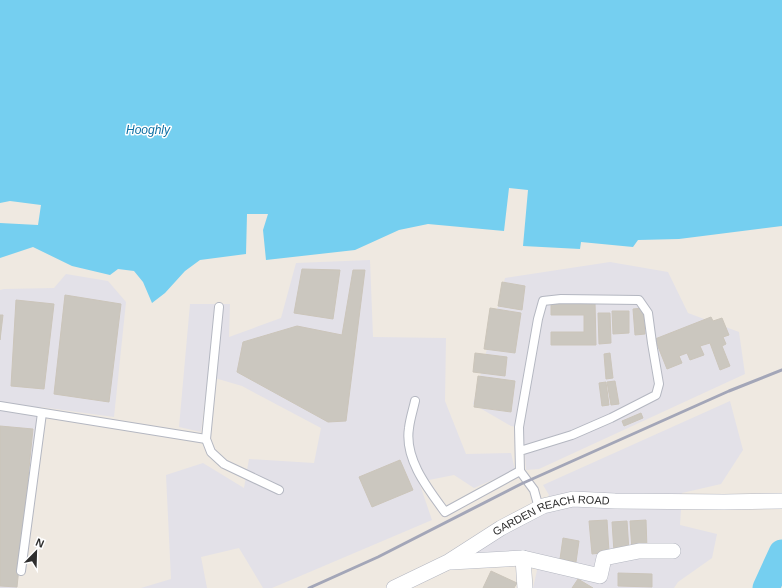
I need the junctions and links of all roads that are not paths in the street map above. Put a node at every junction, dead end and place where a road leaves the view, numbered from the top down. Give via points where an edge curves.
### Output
1 (220, 307) dead end
2 (415, 401) dead end
3 (0, 406) edge
4 (42, 413) junction
5 (206, 439) junction
6 (520, 451) junction
7 (520, 471) junction
8 (279, 490) dead end
9 (782, 501) edge
10 (539, 508) junction
11 (672, 551) dead end
12 (523, 558) junction
13 (448, 562) junction
14 (21, 571) dead end
15 (601, 582) edge
16 (394, 588) edge
17 (524, 588) edge

1 - 5 lane
2 - 7 lane via 408,429 409,447 421,479 445,512
3 - 4 lane
4 - 5 lane
4 - 14 lane
5 - 8 lane via 211,452 224,464
6 - 6 lane via 572,436 656,395 659,384 648,313 639,300 543,301 519,427
6 - 7 lane
7 - 10 lane via 534,490
9 - 10 street, GARDEN REACH ROAD via 573,499
10 - 13 street, GARDEN REACH ROAD via 501,528
11 - 15 street via 639,551 604,558
12 - 13 street
12 - 15 street
12 - 17 street
13 - 16 street, GARDEN REACH ROAD

